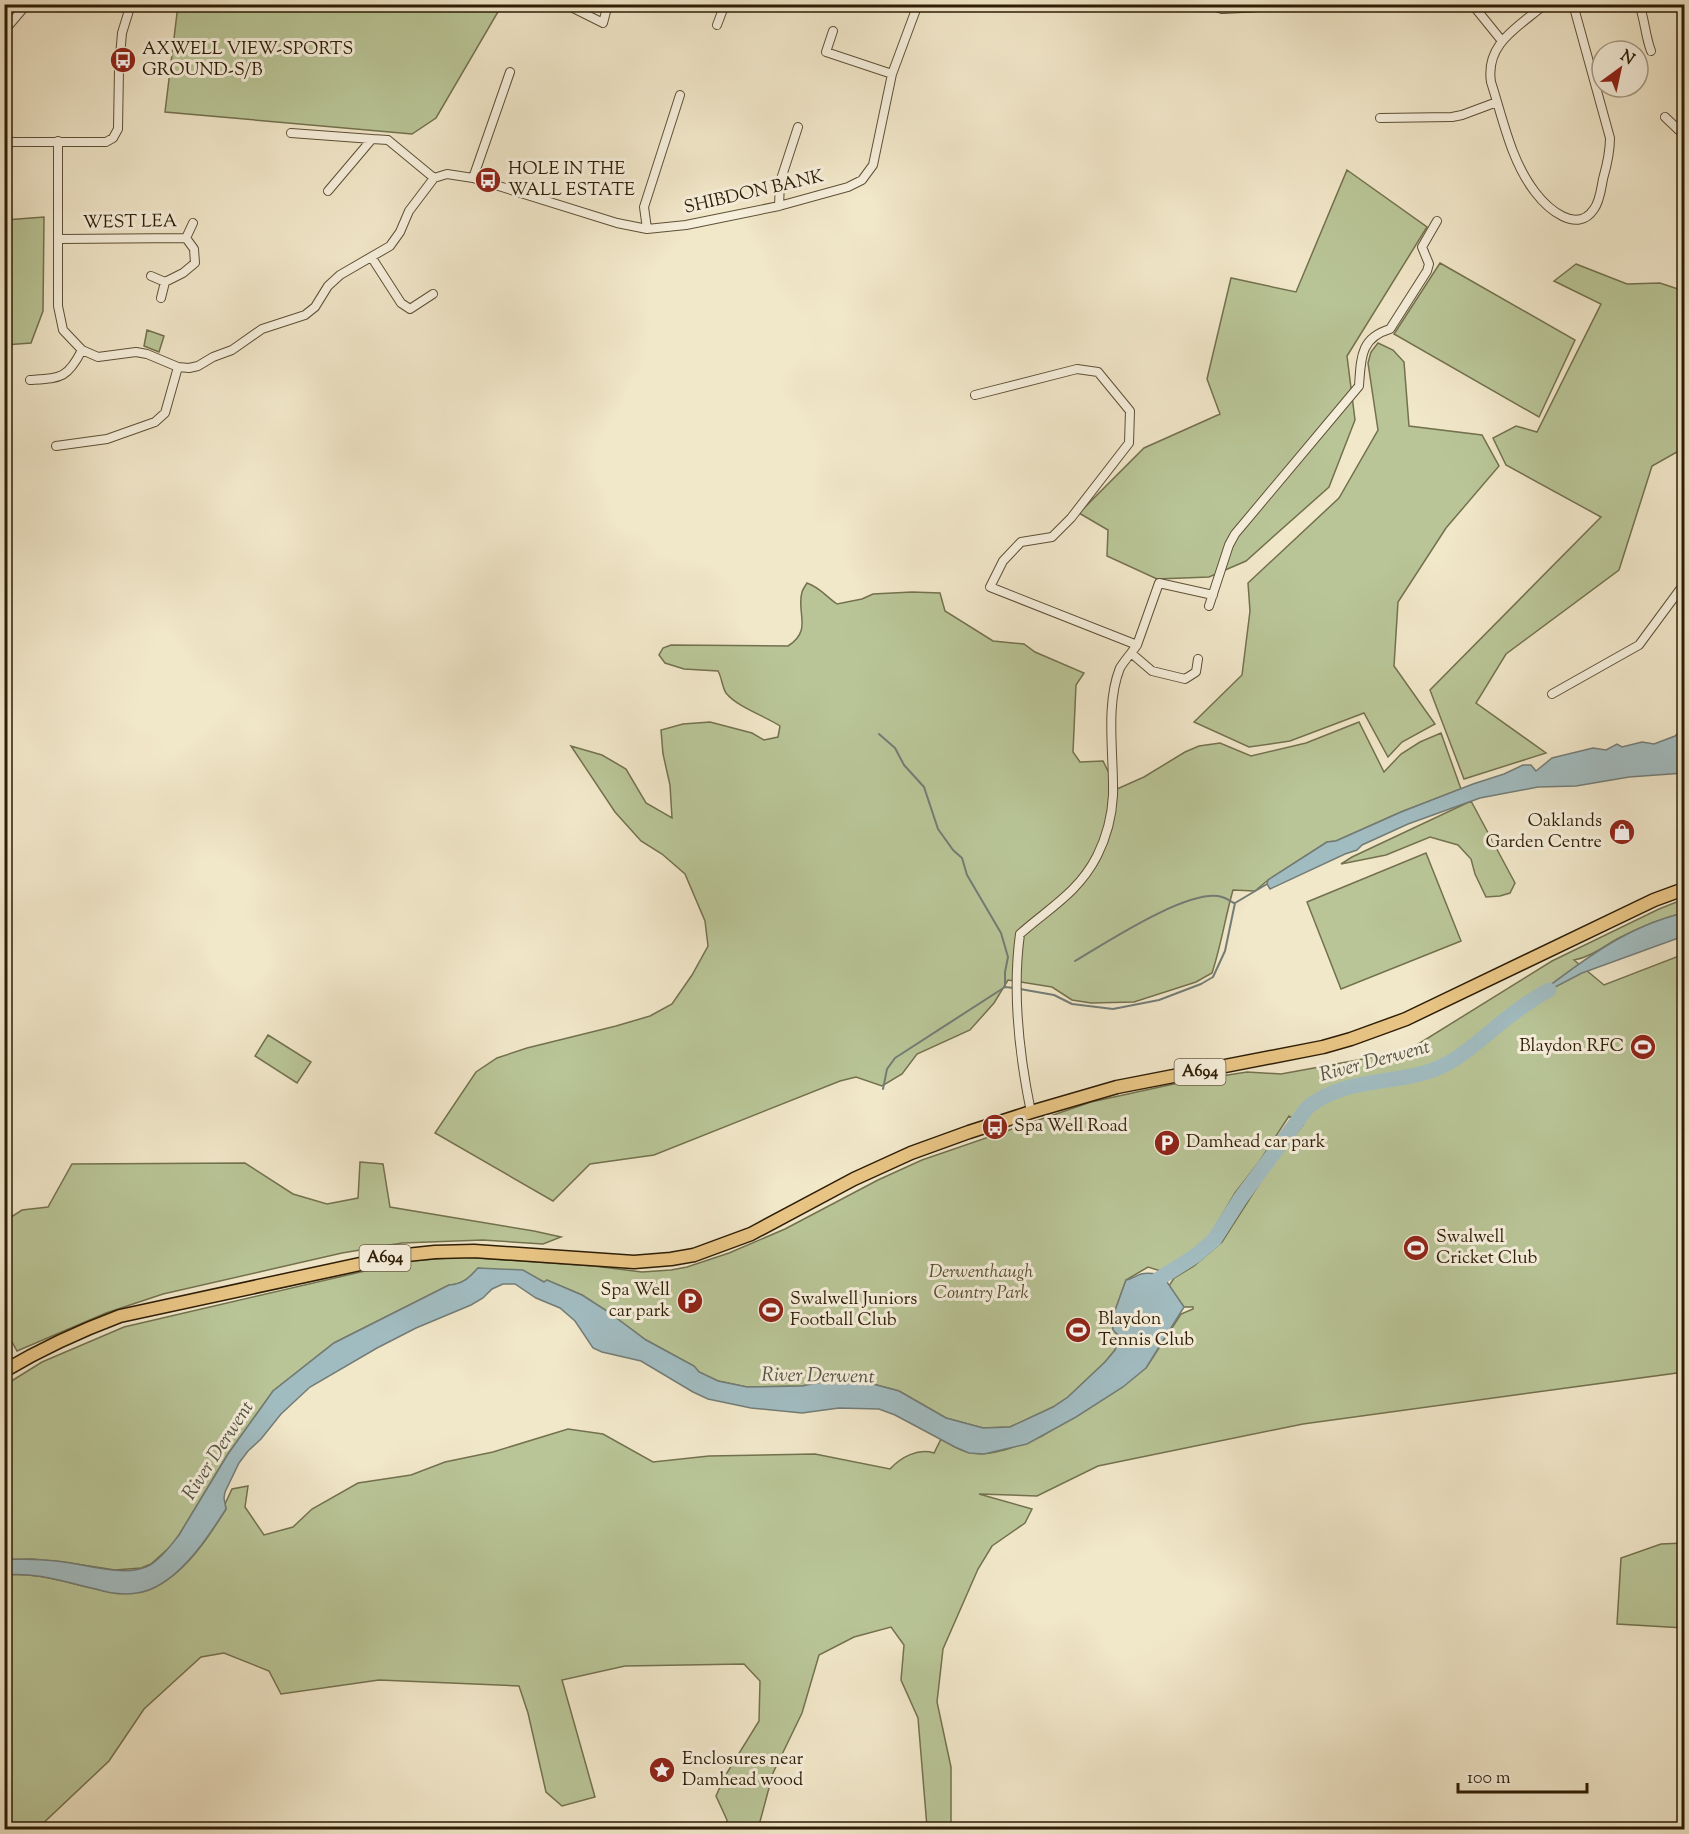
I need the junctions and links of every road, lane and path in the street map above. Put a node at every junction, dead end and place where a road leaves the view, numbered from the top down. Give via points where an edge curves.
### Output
1 (27, 4) edge
2 (131, 4) edge
3 (565, 4) edge
4 (609, 4) edge
5 (725, 4) edge
6 (918, 4) edge
7 (1208, 4) edge
8 (1317, 4) edge
9 (1472, 4) edge
10 (1545, 4) edge
11 (1573, 4) edge
12 (1639, 4) edge
13 (1246, 7) edge
14 (717, 25) dead end
15 (4, 31) edge
16 (833, 31) dead end
17 (1502, 41) junction
18 (1651, 51) dead end
19 (510, 72) dead end
20 (892, 74) junction
21 (680, 95) dead end
22 (1497, 102) junction
23 (1665, 117) dead end
24 (1380, 118) dead end
25 (798, 127) dead end
26 (291, 133) dead end
27 (1684, 135) edge
28 (372, 139) junction
29 (58, 141) junction
30 (4, 142) edge
31 (434, 178) junction
32 (473, 178) junction
33 (328, 191) dead end
34 (779, 206) junction
35 (1437, 220) dead end
36 (193, 223) dead end
37 (647, 229) junction
38 (59, 238) junction
39 (186, 238) junction
40 (372, 258) junction
41 (151, 276) dead end
42 (165, 282) junction
43 (433, 294) dead end
44 (161, 298) dead end
45 (81, 350) junction
46 (178, 367) junction
47 (30, 380) dead end
48 (975, 395) dead end
49 (56, 446) dead end
50 (1684, 584) edge
51 (1213, 596) junction
52 (1209, 606) dead end
53 (1137, 645) junction
54 (1131, 653) junction
55 (1198, 659) dead end
56 (1552, 694) dead end
57 (1684, 889) edge
58 (1031, 1112) junction
59 (4, 1371) edge

1 - 15 street
2 - 29 street via 122,33 118,129 106,142
3 - 4 street via 603,23
5 - 14 street
6 - 20 street, SHIBDON BANK
7 - 13 street via 1222,9
8 - 13 street
9 - 17 street
10 - 17 street
11 - 22 street via 1610,138 1598,200 1585,218 1562,217 1534,192 1512,150
12 - 18 street
16 - 20 street via 826,52
17 - 22 street via 1491,59 1490,71
19 - 32 street
20 - 34 street, SHIBDON BANK via 873,165 862,180
21 - 37 street via 644,207
22 - 24 street via 1452,117
23 - 27 street
25 - 34 street via 780,182
26 - 28 street
28 - 31 street via 388,140
28 - 33 street
29 - 30 street
29 - 38 street
31 - 32 street, SHIBDON BANK via 447,174
31 - 40 street via 409,211 390,246
32 - 37 street, SHIBDON BANK
34 - 37 street, SHIBDON BANK
35 - 51 street via 1422,247 1429,264 1427,271 1390,329 1378,332 1366,344 1359,386 1235,534
36 - 39 street, WEST LEA
38 - 39 street, WEST LEA
38 - 45 street via 59,319 63,330
39 - 42 street via 194,249 195,263
40 - 43 street via 401,303 411,309
40 - 46 street via 340,275 305,315 262,329 232,350 198,366
41 - 42 street
42 - 44 street
45 - 46 street via 98,357 136,352
45 - 47 street via 66,374
46 - 49 street via 165,413 155,422 107,439
48 - 53 street via 1077,369 1098,372 1130,411 1129,443 1071,518 1052,537 1021,542 1003,561 990,587
50 - 56 street via 1639,645
51 - 52 street
51 - 53 street via 1159,583
53 - 54 street
54 - 55 street via 1152,671 1185,679 1196,672
54 - 58 street via 1121,666 1113,690 1113,796 1108,828 1097,856 1080,884 1020,934 1018,1002
57 - 58 main road, A694 via 1406,1019 1352,1040 1117,1087
58 - 59 main road, A694 via 911,1153 750,1234 694,1255 634,1262 474,1251 397,1256 120,1317 55,1343

